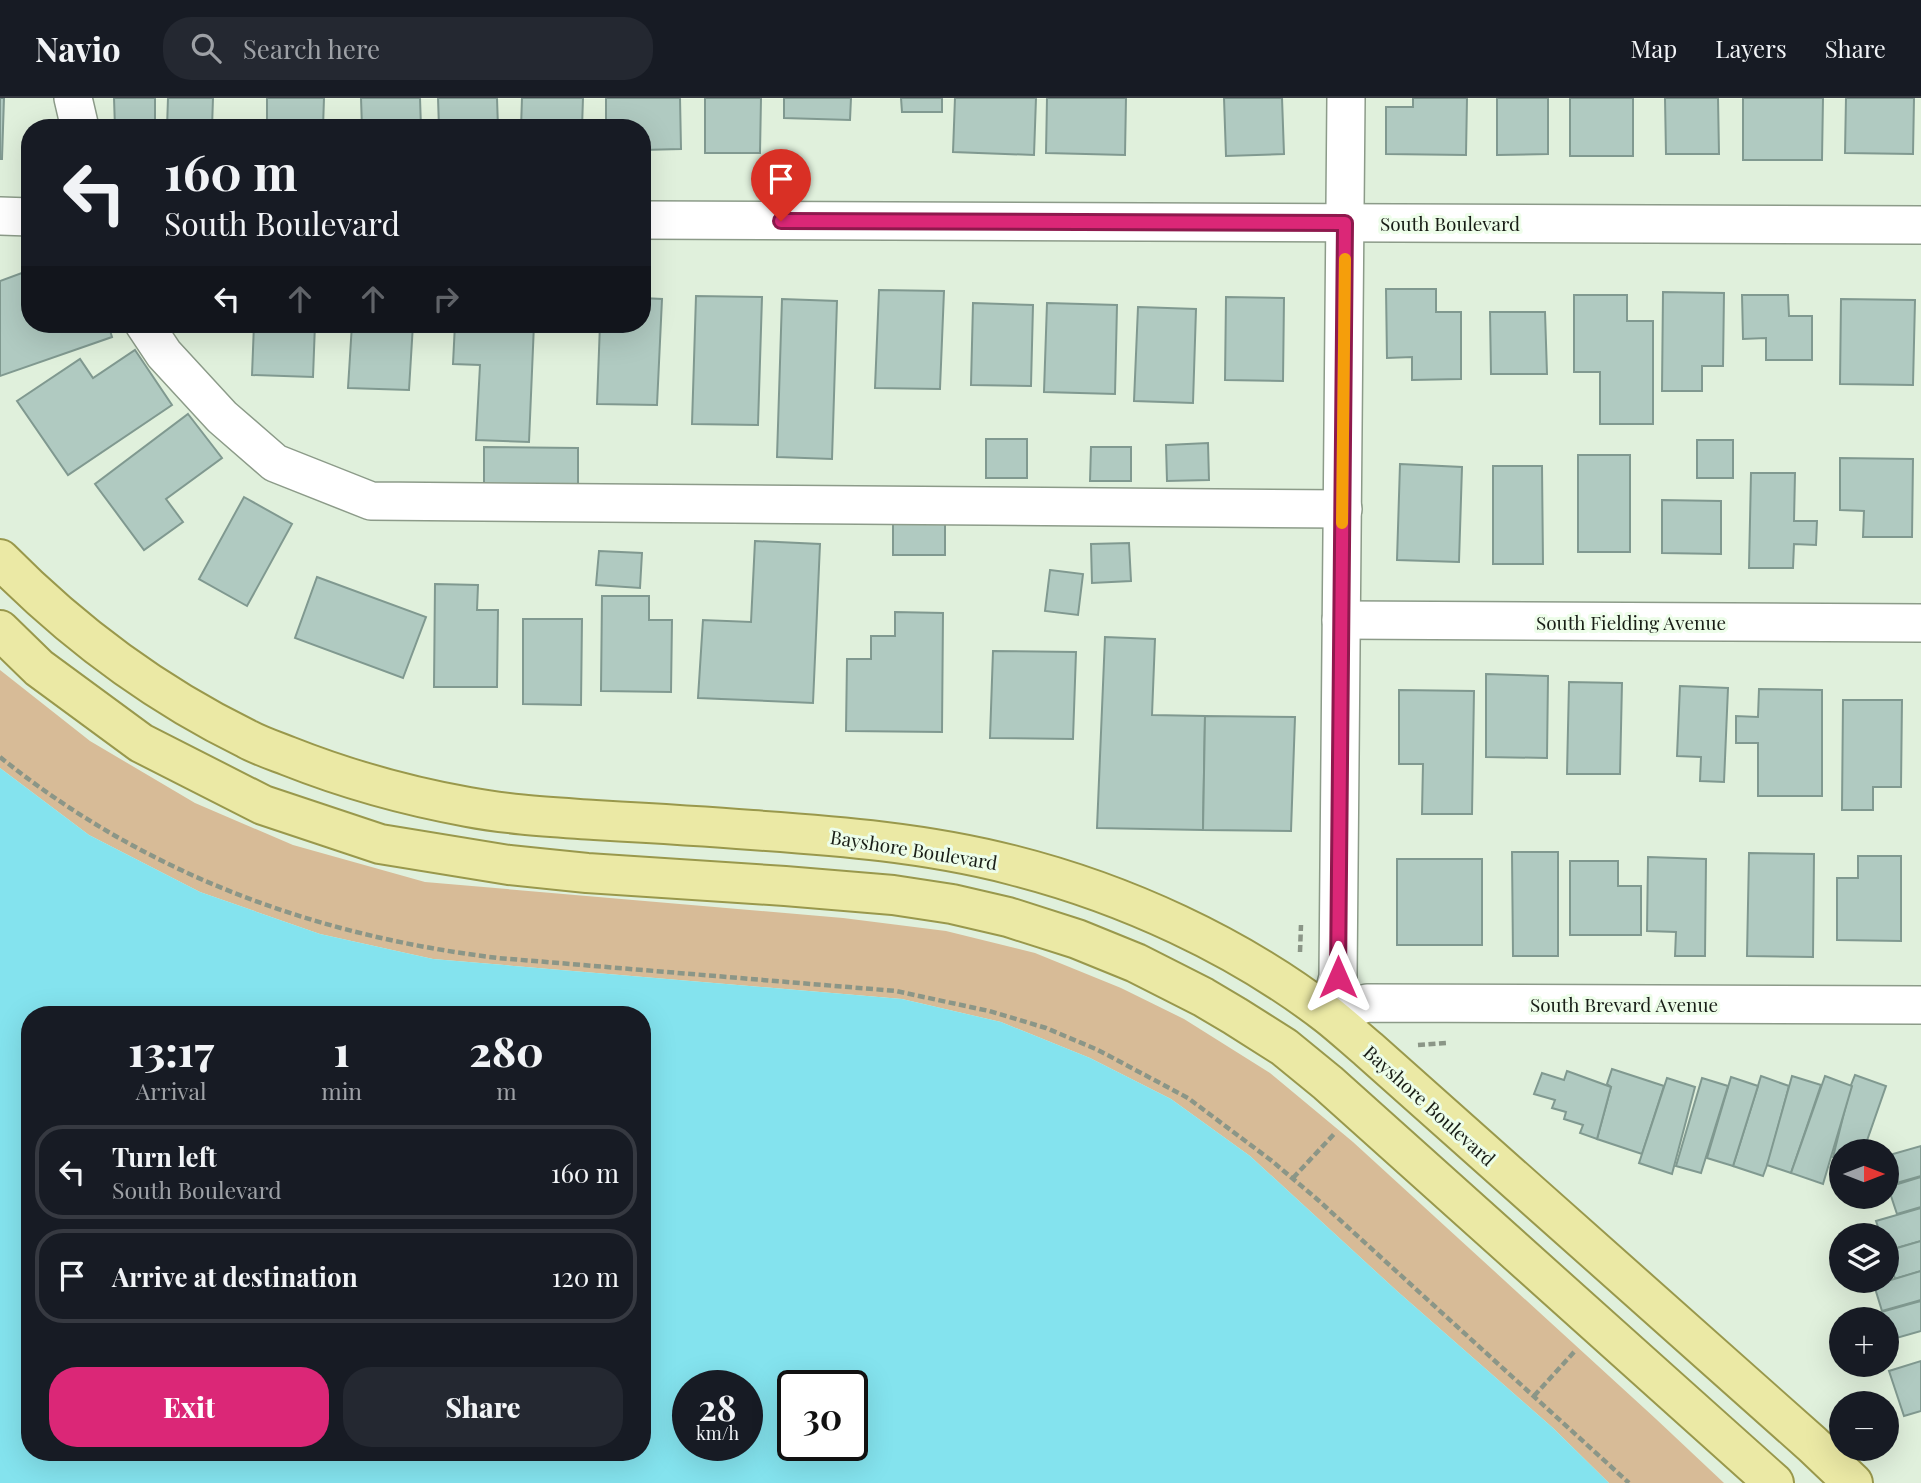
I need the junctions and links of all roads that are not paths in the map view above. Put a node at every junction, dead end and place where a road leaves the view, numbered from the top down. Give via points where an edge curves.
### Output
1 (73, 98) edge
2 (1346, 98) edge
3 (77, 119) edge
4 (0, 216) edge
5 (21, 217) edge
6 (651, 220) edge
7 (1345, 223) junction
8 (1921, 225) edge
9 (150, 333) edge
10 (1342, 509) junction
11 (0, 559) edge
12 (1341, 620) junction
13 (1921, 623) edge
14 (0, 630) edge
15 (1921, 1005) edge
16 (1328, 1015) junction
17 (1235, 1016) junction
18 (1774, 1483) edge
19 (1853, 1483) edge

1 - 3 street
2 - 7 street
4 - 5 street
6 - 7 street, South Boulevard
7 - 8 street, South Boulevard
7 - 10 street
9 - 10 street via 222,417 275,463 372,501
10 - 12 street
11 - 16 main road, Bayshore Boulevard via 89,640 183,705 249,740 356,781 471,808 865,839 1012,864 1114,897 1179,925 1258,968
12 - 13 street, South Fielding Avenue
12 - 16 street via 1338,977
14 - 17 main road via 39,668 141,743 263,805 380,844 509,865 893,895 951,904 1077,939 1136,963
15 - 16 street, South Brevard Avenue via 1367,1003
16 - 17 main road via 1297,1020
16 - 19 main road, Bayshore Boulevard
17 - 18 main road via 1284,1047 1365,1115

